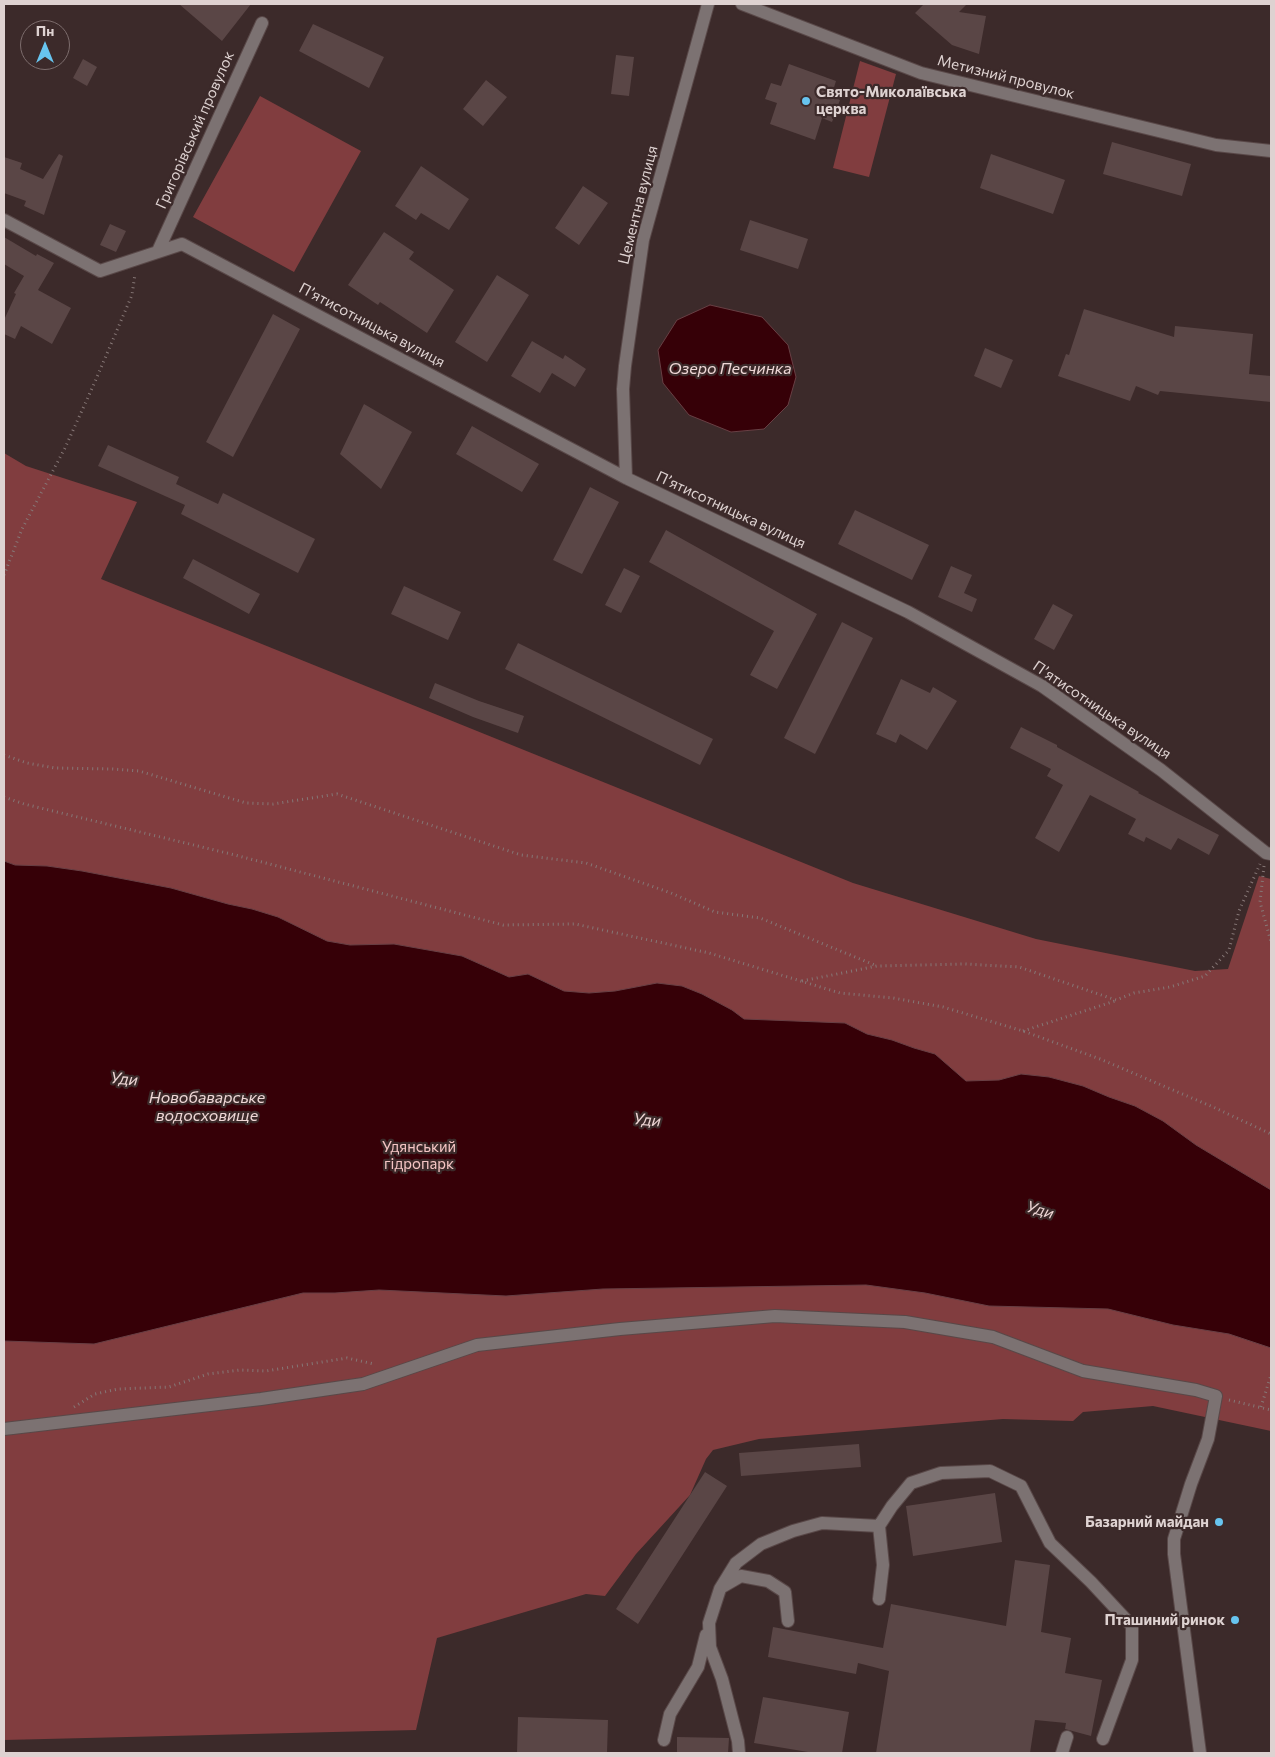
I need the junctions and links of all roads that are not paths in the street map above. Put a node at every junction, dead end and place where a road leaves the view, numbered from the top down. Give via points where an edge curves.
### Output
1 (708, 4) edge
2 (742, 4) edge
3 (262, 23) dead end
4 (1271, 151) edge
5 (4, 220) edge
6 (158, 251) junction
7 (626, 478) junction
8 (1269, 853) edge
9 (4, 1429) edge
10 (879, 1526) junction
11 (720, 1589) junction
12 (879, 1599) dead end
13 (788, 1621) dead end
14 (709, 1623) junction
15 (1068, 1737) dead end
16 (1103, 1739) dead end
17 (664, 1740) dead end
18 (739, 1753) edge
19 (1062, 1753) edge
20 (1200, 1753) edge

1 - 7 street, Цементна вулиця via 643,240 624,366
2 - 4 street, Метизний провулок via 921,73 1216,145
3 - 6 street, Григорівський провулок
5 - 6 street, П’ятисотницька вулиця via 100,270
6 - 7 street, П’ятисотницька вулиця via 182,244
7 - 8 street, П’ятисотницька вулиця via 908,612 1042,686 1161,770
9 - 20 street via 363,1384 477,1345 775,1316 905,1322 993,1337 1083,1370 1196,1390 1216,1396 1208,1438 1174,1539
10 - 11 street via 822,1523 762,1544 736,1563
10 - 12 street via 883,1565
10 - 16 street via 911,1483 941,1474 990,1471 1022,1486 1050,1543 1132,1626 1132,1660
11 - 13 street via 740,1576 768,1581 785,1592
11 - 14 street
14 - 17 street via 698,1667 670,1714
14 - 18 street via 710,1647 722,1679
15 - 19 street

